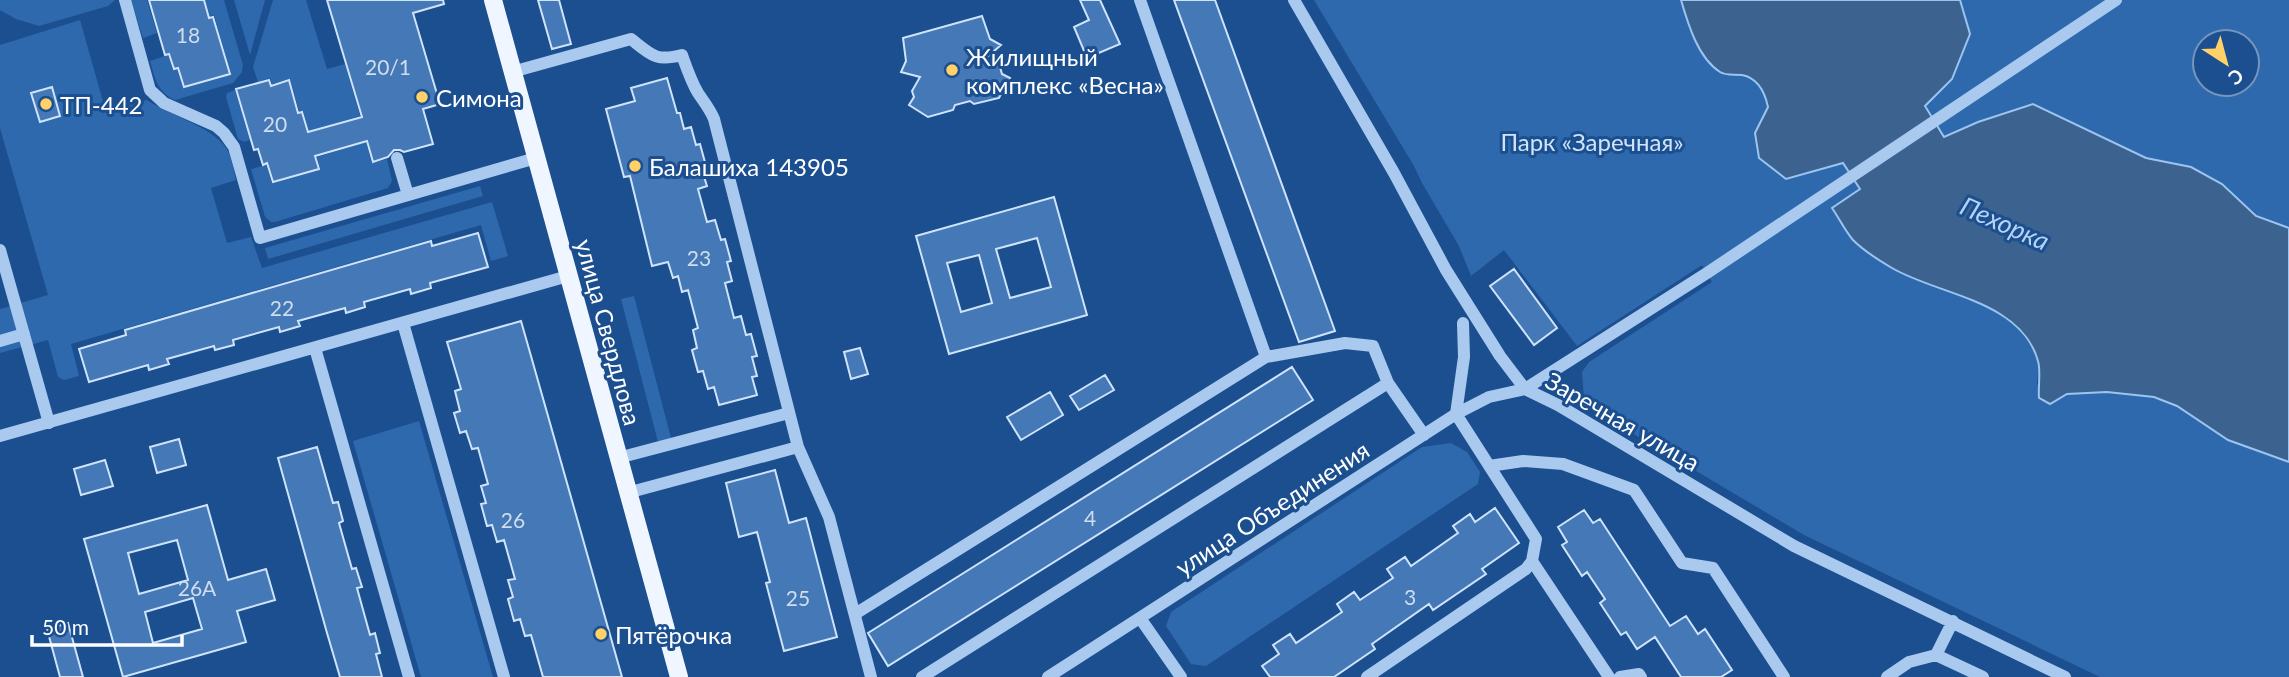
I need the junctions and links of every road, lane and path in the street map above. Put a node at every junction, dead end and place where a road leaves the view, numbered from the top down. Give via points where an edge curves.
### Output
1 (125, 0) edge
2 (493, 0) edge
3 (1140, 0) edge
4 (1294, 0) edge
5 (2116, 0) edge
6 (512, 72) junction
7 (397, 158) dead end
8 (536, 158) junction
9 (408, 195) junction
10 (0, 250) edge
11 (568, 276) junction
12 (403, 323) junction
13 (1463, 323) dead end
14 (24, 334) junction
15 (0, 341) edge
16 (315, 348) junction
17 (1266, 357) junction
18 (1388, 383) junction
19 (1525, 389) junction
20 (789, 413) junction
21 (1456, 414) junction
22 (49, 423) junction
23 (1424, 435) junction
24 (0, 436) edge
25 (798, 447) junction
26 (618, 458) junction
27 (1489, 466) junction
28 (627, 493) junction
29 (1532, 561) junction
30 (855, 614) junction
31 (1140, 618) junction
32 (1953, 621) junction
33 (1936, 655) junction
34 (409, 677) edge
35 (504, 677) edge
36 (680, 677) edge
37 (871, 677) edge
38 (922, 677) edge
39 (1048, 677) edge
40 (1181, 677) edge
41 (1367, 677) edge
42 (1609, 677) edge
43 (1620, 677) edge
44 (1642, 677) edge
45 (1784, 677) edge
46 (1887, 677) edge
47 (1983, 677) edge
48 (2065, 677) edge

1 - 9 street via 150,90 164,103 225,133 234,147 260,238
2 - 6 main road, улица Свердлова
3 - 17 street
4 - 19 street, Заречная улица via 1446,270
5 - 19 street, улица Объединения
6 - 8 main road, улица Свердлова
6 - 20 street via 631,39 654,57 682,55 714,118
7 - 9 street
8 - 9 street
8 - 11 main road, улица Свердлова
10 - 14 street
11 - 12 street
11 - 26 main road, улица Свердлова
12 - 16 street
12 - 35 street
13 - 21 street via 1464,357
14 - 15 street
14 - 22 street
16 - 22 street
16 - 34 street
17 - 18 street via 1345,343 1373,346
17 - 30 street
18 - 23 street
18 - 38 street
19 - 21 street, улица Объединения via 1489,397
19 - 32 street, Заречная улица via 1794,545
20 - 25 street
20 - 26 street
21 - 23 street, улица Объединения
21 - 27 street
22 - 24 street
23 - 31 street, улица Объединения
25 - 28 street
25 - 30 street via 829,517
26 - 28 main road, улица Свердлова
27 - 29 street via 1536,539
27 - 45 street via 1523,461 1563,464 1634,489 1682,563 1713,568
28 - 36 main road, улица Свердлова
29 - 41 street
29 - 42 street
30 - 37 street
31 - 39 street, улица Объединения
31 - 40 street
32 - 33 street
32 - 48 street, Заречная улица
33 - 46 street via 1909,662
33 - 47 street
43 - 44 street

